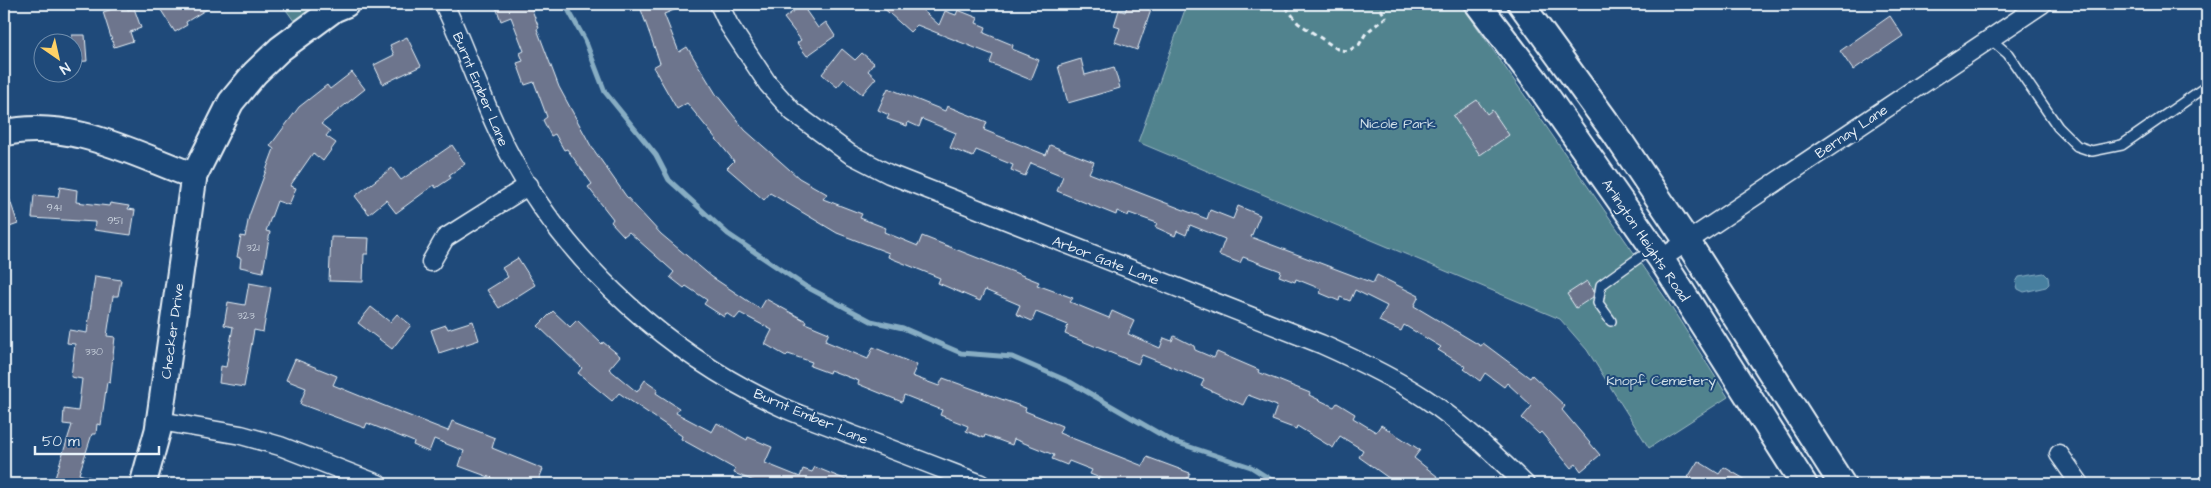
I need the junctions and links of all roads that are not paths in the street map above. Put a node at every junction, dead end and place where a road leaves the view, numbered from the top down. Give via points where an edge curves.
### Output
1 (346, 4) edge
2 (444, 4) edge
3 (719, 4) edge
4 (1478, 4) edge
5 (1521, 4) edge
6 (2042, 4) edge
7 (1989, 38) junction
8 (2207, 86) edge
9 (4, 132) edge
10 (194, 176) junction
11 (529, 185) junction
12 (1687, 241) junction
13 (1650, 258) junction
14 (431, 262) dead end
15 (1610, 321) dead end
16 (160, 421) junction
17 (2059, 454) dead end
18 (143, 484) edge
19 (378, 484) edge
20 (981, 484) edge
21 (1525, 484) edge
22 (1804, 484) edge
23 (1842, 484) edge
24 (2080, 484) edge

1 - 10 main road, Checker Drive via 280,48 255,73 231,102
2 - 11 street, Burnt Ember Lane via 492,119
3 - 21 street, Arbor Gate Lane via 768,84 793,112 850,154 889,174 1321,344 1371,367 1427,400 1488,448
4 - 13 main road, Arlington Heights Road via 1536,81
5 - 12 main road via 1616,135
6 - 7 street, Bernay Lane
7 - 8 lane via 2008,54 2058,127 2077,146 2092,151 2122,145
7 - 12 street, Bernay Lane
9 - 10 main road via 45,130 75,133 102,140
10 - 16 main road, Checker Drive
11 - 14 street via 445,238
11 - 20 street, Burnt Ember Lane via 594,272 691,356 786,409
12 - 13 street, Bernay Lane
12 - 23 main road
13 - 15 lane via 1601,284 1598,302
13 - 22 main road, Arlington Heights Road
16 - 18 main road, Checker Drive
16 - 19 street via 241,435
17 - 24 street

